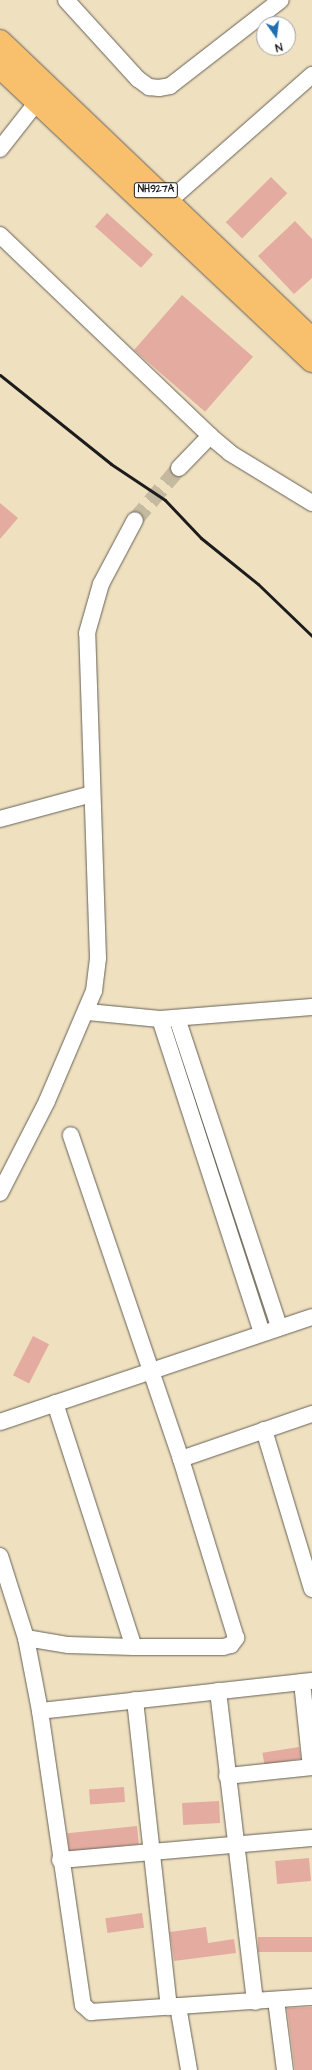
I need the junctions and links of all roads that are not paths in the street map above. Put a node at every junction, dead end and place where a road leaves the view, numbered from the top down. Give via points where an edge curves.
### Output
1 (66, 0) edge
2 (281, 0) edge
3 (0, 41) edge
4 (0, 67) edge
5 (312, 75) edge
6 (43, 95) junction
7 (0, 149) edge
8 (169, 202) junction
9 (0, 235) edge
10 (312, 339) edge
11 (312, 361) edge
12 (210, 436) junction
13 (179, 468) tunnel mouth
14 (312, 503) edge
15 (136, 520) tunnel mouth
16 (92, 794) junction
17 (0, 819) edge
18 (311, 1011) edge
19 (88, 1012) junction
20 (160, 1018) junction
21 (177, 1018) junction
22 (71, 1135) dead end
23 (0, 1193) edge
24 (312, 1317) edge
25 (279, 1327) junction
26 (262, 1333) junction
27 (151, 1371) junction
28 (56, 1403) junction
29 (312, 1414) edge
30 (0, 1422) edge
31 (264, 1430) junction
32 (181, 1459) junction
33 (0, 1556) edge
34 (312, 1589) edge
35 (26, 1638) junction
36 (134, 1647) junction
37 (307, 1682) edge
38 (218, 1691) junction
39 (135, 1700) junction
40 (40, 1711) junction
41 (311, 1767) edge
42 (227, 1776) junction
43 (312, 1838) edge
44 (234, 1844) junction
45 (152, 1852) junction
46 (60, 1860) junction
47 (312, 1997) edge
48 (276, 2000) junction
49 (255, 2002) junction
50 (173, 2007) junction
51 (189, 2070) edge
52 (285, 2070) edge

1 - 2 street via 138,80 149,88 159,88 170,86
3 - 6 highway, NH927A
4 - 6 highway, NH927A
5 - 8 street
6 - 7 street
6 - 8 highway, NH927A
6 - 11 highway, NH927A
8 - 10 highway, NH927A
9 - 12 street
12 - 13 street
12 - 14 street via 230,453
15 - 16 street via 101,584 87,633
16 - 17 street
16 - 19 street via 98,958
18 - 21 street
19 - 20 street
19 - 23 street
20 - 21 street
20 - 26 street
21 - 25 street
22 - 27 street
24 - 25 street
25 - 26 street
26 - 27 street
27 - 28 street
27 - 32 street
28 - 30 street
28 - 36 street
29 - 31 street
31 - 32 street
31 - 34 street
32 - 36 street via 236,1638 231,1645 223,1647
33 - 35 street
35 - 36 street via 74,1646
35 - 40 street
37 - 38 street
37 - 41 street
38 - 39 street
38 - 42 street
39 - 40 street
39 - 45 street
40 - 46 street
41 - 42 street
42 - 44 street
43 - 44 street
44 - 45 street
44 - 49 street
45 - 46 street
45 - 50 street
46 - 50 street via 83,2005 91,2012
47 - 48 street
48 - 49 street
48 - 52 street
49 - 50 street
50 - 51 street

